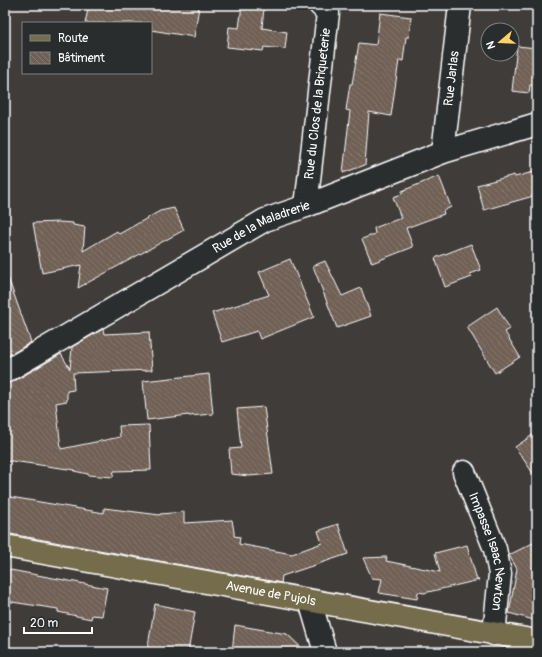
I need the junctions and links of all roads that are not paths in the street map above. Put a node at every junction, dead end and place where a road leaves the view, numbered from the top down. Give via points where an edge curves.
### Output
1 (320, 5) edge
2 (460, 5) edge
3 (537, 124) edge
4 (443, 152) junction
5 (306, 206) junction
6 (5, 372) edge
7 (464, 472) dead end
8 (5, 546) edge
9 (310, 601) junction
10 (507, 641) edge
11 (537, 641) edge
12 (325, 652) edge

1 - 5 street, Rue du Clos de la Briqueterie via 328,13
2 - 4 street, Rue Jarlas
3 - 4 street, Rue de la Maladrerie
4 - 5 street, Rue de la Maladrerie
5 - 6 street, Rue de la Maladrerie via 265,220
7 - 10 street, Impasse Isaac Newton via 494,549 500,574
8 - 9 main road, Avenue de Pujols
9 - 10 main road, Avenue de Pujols
9 - 12 street
10 - 11 main road, Avenue de Pujols

